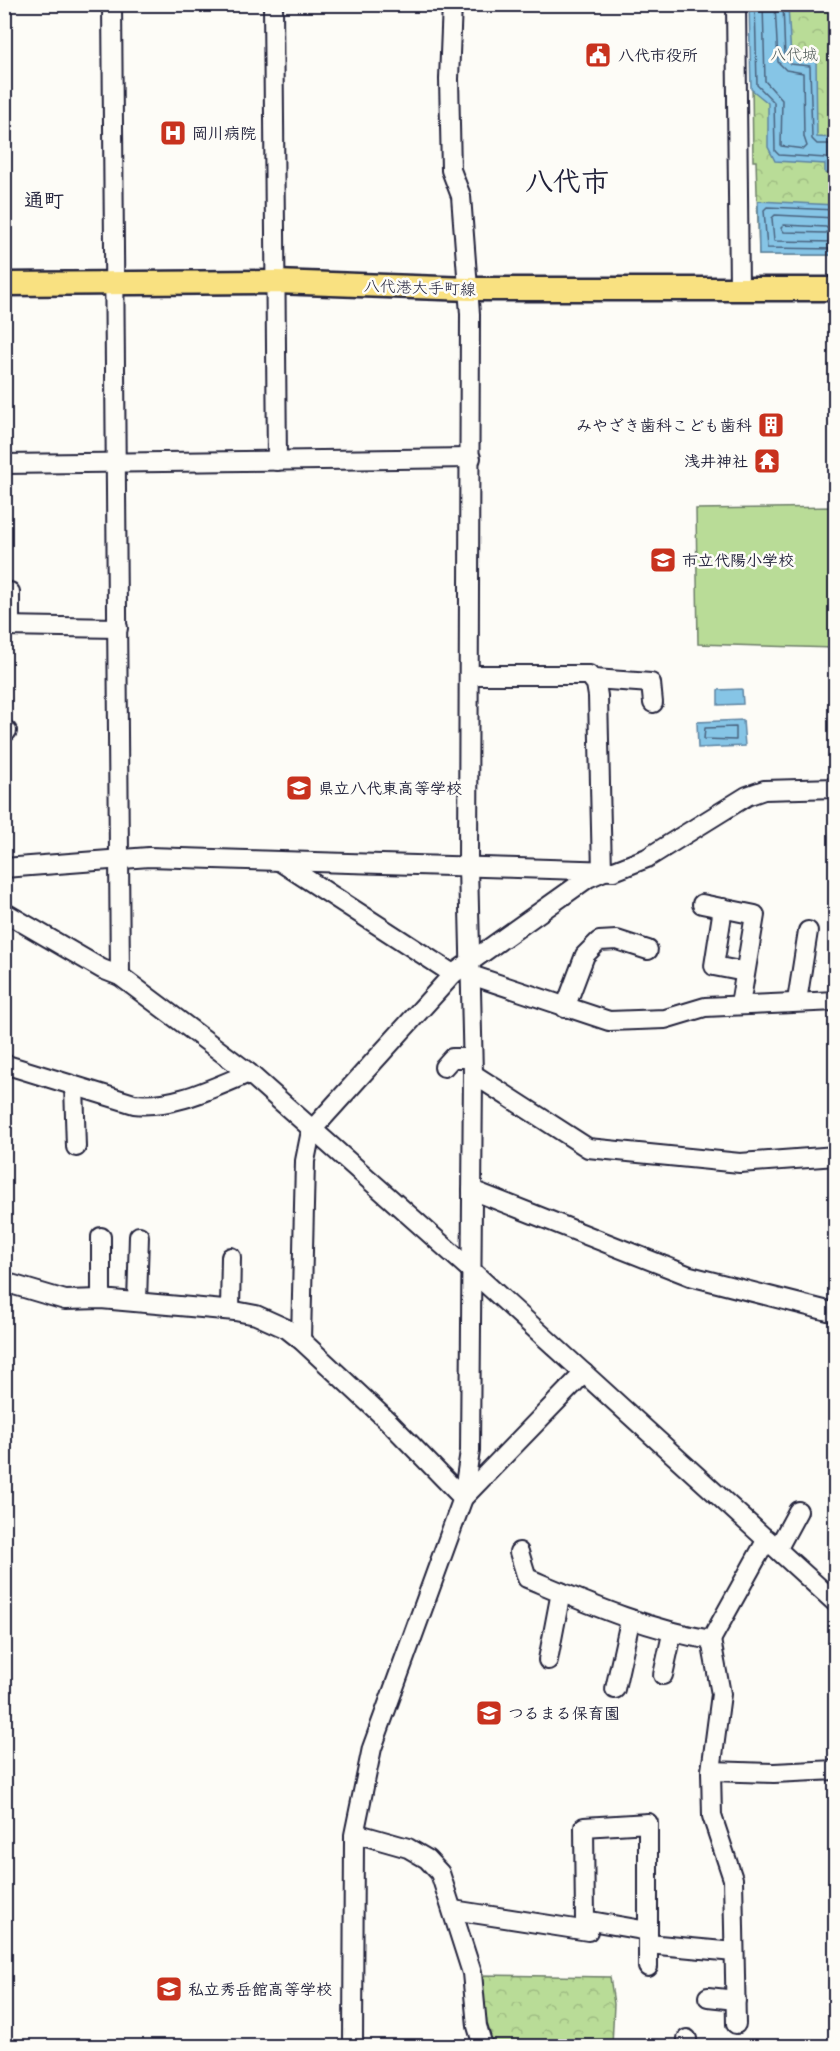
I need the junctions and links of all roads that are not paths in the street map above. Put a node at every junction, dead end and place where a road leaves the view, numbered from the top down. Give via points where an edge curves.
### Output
1 (112, 4) edge
2 (273, 4) edge
3 (452, 4) edge
4 (736, 4) edge
5 (4, 272) edge
6 (836, 276) edge
7 (276, 277) junction
8 (113, 278) junction
9 (468, 282) junction
10 (739, 282) junction
11 (4, 284) edge
12 (836, 289) edge
13 (471, 458) junction
14 (276, 461) junction
15 (115, 463) junction
16 (4, 464) edge
17 (10, 592) dead end
18 (7, 626) edge
19 (118, 628) junction
20 (469, 675) junction
21 (594, 679) junction
22 (653, 703) dead end
23 (836, 788) edge
24 (119, 858) junction
25 (279, 861) junction
26 (468, 866) junction
27 (4, 868) edge
28 (602, 872) junction
29 (702, 904) dead end
30 (723, 908) junction
31 (4, 912) edge
32 (808, 931) dead end
33 (648, 950) dead end
34 (464, 970) junction
35 (745, 972) junction
36 (120, 976) junction
37 (797, 1001) junction
38 (836, 1001) edge
39 (740, 1005) junction
40 (565, 1008) junction
41 (4, 1064) edge
42 (472, 1066) junction
43 (444, 1067) dead end
44 (249, 1073) junction
45 (74, 1086) junction
46 (311, 1131) junction
47 (76, 1147) dead end
48 (836, 1156) edge
49 (472, 1190) junction
50 (138, 1236) dead end
51 (101, 1237) dead end
52 (231, 1257) dead end
53 (473, 1272) junction
54 (4, 1281) edge
55 (101, 1299) junction
56 (137, 1302) junction
57 (230, 1310) junction
58 (836, 1313) edge
59 (301, 1340) junction
60 (584, 1373) junction
61 (463, 1497) junction
62 (798, 1512) dead end
63 (772, 1543) junction
64 (519, 1552) dead end
65 (561, 1592) junction
66 (836, 1603) edge
67 (630, 1621) junction
68 (672, 1634) junction
69 (711, 1640) junction
70 (548, 1660) dead end
71 (663, 1676) dead end
72 (615, 1689) dead end
73 (836, 1770) edge
74 (711, 1771) junction
75 (355, 1833) junction
76 (453, 1910) junction
77 (588, 1931) dead end
78 (648, 1938) junction
79 (734, 1952) junction
80 (648, 1967) dead end
81 (708, 1997) dead end
82 (736, 2000) junction
83 (736, 2024) dead end
84 (355, 2045) edge
85 (483, 2046) edge

1 - 8 street
2 - 7 street
3 - 9 street via 451,170 460,196
4 - 10 street
5 - 8 main road, 八代港大手町線
6 - 10 main road, 八代港大手町線
7 - 8 main road, 八代港大手町線
7 - 9 main road, 八代港大手町線
7 - 14 street
8 - 11 main road, 八代港大手町線
8 - 15 street
9 - 10 main road, 八代港大手町線
9 - 13 street
10 - 12 main road, 八代港大手町線
13 - 14 street
13 - 20 street
14 - 15 street
15 - 16 street
15 - 19 street
17 - 18 street
18 - 19 street
19 - 24 street
20 - 21 street via 589,675
20 - 26 street
21 - 22 street via 651,683
21 - 28 street via 598,696
23 - 28 street via 764,790 747,796 647,858
24 - 25 street
24 - 27 street
24 - 36 street
25 - 26 street
25 - 34 street
26 - 28 street
26 - 34 street
28 - 34 street via 588,878
29 - 30 street
30 - 35 street via 754,915
30 - 35 street via 714,966
31 - 36 street
32 - 37 street
33 - 40 street via 617,940 599,941 585,955
34 - 40 street
34 - 42 street
34 - 46 street
35 - 39 street
36 - 44 street
37 - 38 street
37 - 39 street
39 - 40 street via 705,1007 665,1019 609,1021
41 - 45 street
42 - 43 street via 452,1058
42 - 48 street via 588,1148 740,1163
42 - 49 street
44 - 45 street via 182,1100 153,1106
44 - 46 street
45 - 47 street
46 - 53 street
46 - 59 street via 305,1161
49 - 53 street
49 - 58 street via 690,1276
50 - 56 street
51 - 55 street
52 - 57 street
53 - 60 street
53 - 61 street via 470,1451
54 - 55 street via 65,1300
55 - 56 street
56 - 57 street
57 - 59 street via 256,1315
59 - 61 street
60 - 61 street
60 - 63 street
61 - 75 street via 372,1748
62 - 63 street
63 - 66 street
63 - 69 street
64 - 65 street via 527,1578
65 - 67 street
65 - 70 street
67 - 68 street
67 - 72 street
68 - 69 street
68 - 71 street
69 - 74 street via 721,1694
73 - 74 street
74 - 79 street via 712,1816 734,1879
75 - 76 street via 408,1848 427,1859 441,1873
75 - 84 street
76 - 77 street
76 - 85 street via 472,1973
78 - 78 street via 648,1823 584,1827 585,1920
78 - 79 street
78 - 80 street
79 - 82 street
81 - 82 street
82 - 83 street

